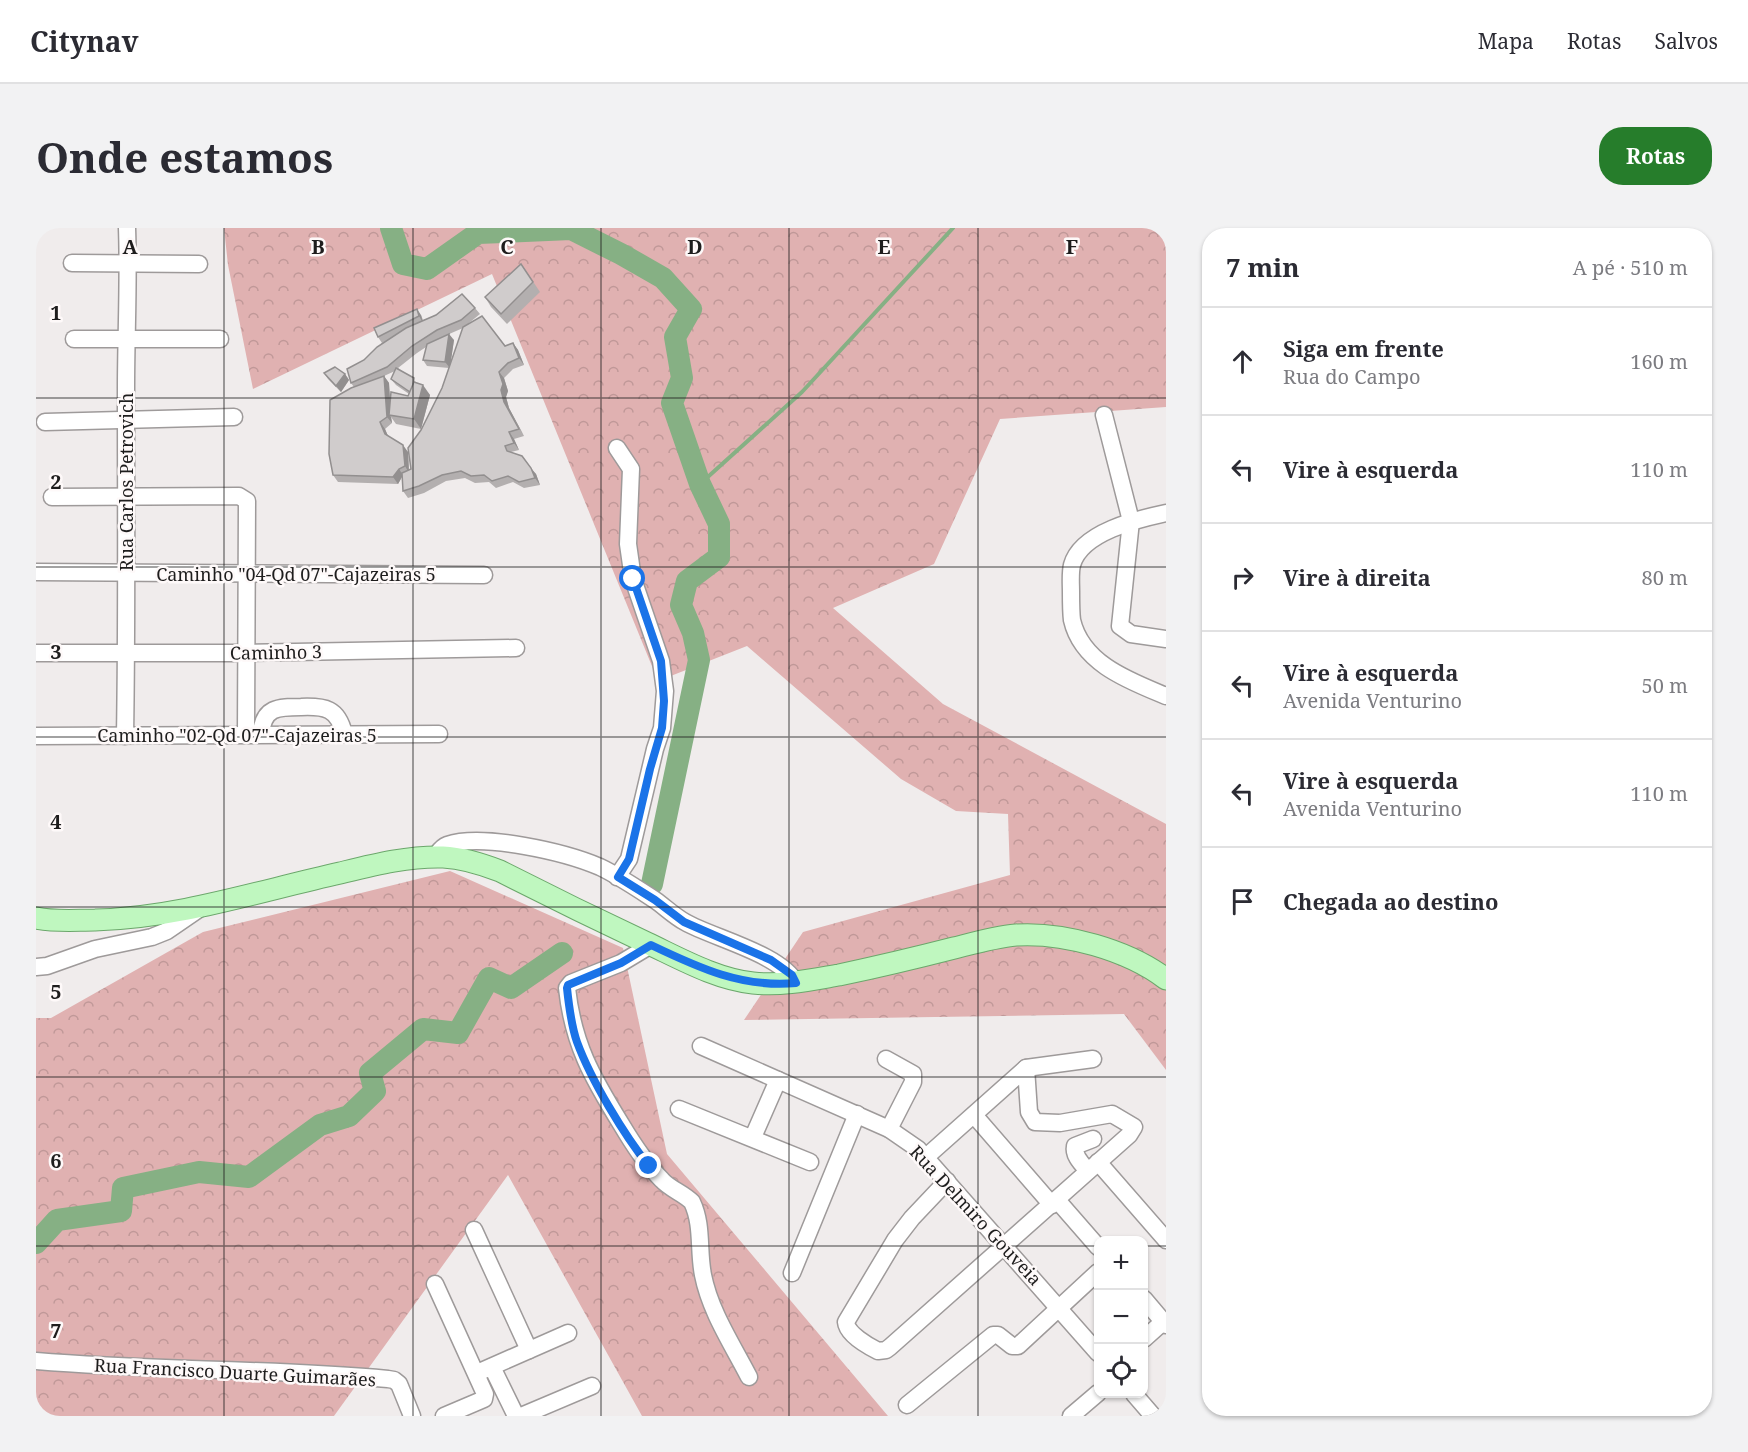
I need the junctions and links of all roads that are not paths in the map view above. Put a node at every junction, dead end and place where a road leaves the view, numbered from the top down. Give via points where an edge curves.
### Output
1 (127, 228) edge
2 (72, 263) dead end
3 (128, 264) junction
4 (199, 264) dead end
5 (74, 339) dead end
6 (220, 339) dead end
7 (126, 341) junction
8 (1104, 415) dead end
9 (234, 417) dead end
10 (126, 419) junction
11 (45, 422) dead end
12 (618, 448) dead end
13 (52, 497) dead end
14 (126, 497) junction
15 (1166, 513) edge
16 (1131, 521) junction
17 (36, 572) edge
18 (126, 572) junction
19 (248, 574) junction
20 (484, 575) dead end
21 (1166, 639) edge
22 (516, 648) dead end
23 (36, 653) edge
24 (126, 653) junction
25 (247, 653) junction
26 (1166, 696) edge
27 (254, 734) junction
28 (344, 734) junction
29 (439, 734) dead end
30 (36, 736) edge
31 (125, 736) junction
32 (434, 858) junction
33 (618, 877) junction
34 (203, 905) junction
35 (36, 918) edge
36 (651, 945) junction
37 (36, 966) edge
38 (1166, 979) edge
39 (796, 983) junction
40 (701, 1046) dead end
41 (886, 1059) dead end
42 (1093, 1059) dead end
43 (1026, 1068) junction
44 (778, 1080) junction
45 (679, 1109) dead end
46 (858, 1114) junction
47 (974, 1115) junction
48 (889, 1129) junction
49 (753, 1137) junction
50 (1093, 1139) dead end
51 (926, 1157) junction
52 (810, 1162) dead end
53 (1088, 1171) junction
54 (947, 1181) junction
55 (1055, 1202) junction
56 (474, 1230) dead end
57 (1166, 1240) edge
58 (1094, 1243) edge
59 (1005, 1246) junction
60 (792, 1273) dead end
61 (1094, 1276) edge
62 (435, 1284) dead end
63 (1148, 1305) edge
64 (1060, 1308) junction
65 (1165, 1324) edge
66 (568, 1334) dead end
67 (1148, 1336) edge
68 (1094, 1348) edge
69 (529, 1350) junction
70 (36, 1361) edge
71 (484, 1375) junction
72 (749, 1377) dead end
73 (592, 1386) dead end
74 (1094, 1396) edge
75 (1137, 1398) edge
76 (907, 1405) dead end
77 (412, 1416) edge
78 (444, 1416) edge
79 (516, 1416) edge
80 (521, 1416) edge
81 (1071, 1416) edge
82 (1153, 1416) edge

1 - 3 street, Rua Carlos Petrovich
2 - 3 street
3 - 4 street
3 - 7 street, Rua Carlos Petrovich
5 - 7 street
6 - 7 street
7 - 10 street, Rua Carlos Petrovich
8 - 16 street
9 - 10 street
10 - 11 street
10 - 14 street, Rua Carlos Petrovich
12 - 33 street via 631,469 628,544 633,579 661,661 664,701 662,728 629,859
13 - 14 street
14 - 18 street, Rua Carlos Petrovich
14 - 19 street via 239,496 247,501
15 - 16 street
16 - 21 street via 1120,626 1126,633
16 - 26 street via 1093,540 1074,560 1072,621 1082,642 1102,663 1125,679
17 - 18 street, Caminho "04-Qd 07"-Cajazeiras 5
18 - 19 street, Caminho "04-Qd 07"-Cajazeiras 5
18 - 24 street, Rua Carlos Petrovich
19 - 20 street, Caminho "04-Qd 07"-Cajazeiras 5
19 - 25 street
22 - 25 street, Caminho 3
23 - 24 street, Caminho 3
24 - 25 street, Caminho 3
24 - 31 street, Rua Carlos Petrovich
25 - 27 street
27 - 28 street, Caminho "02-Qd 07"-Cajazeiras 5
27 - 28 street via 275,709 316,706 336,715
27 - 31 street, Caminho "02-Qd 07"-Cajazeiras 5
28 - 29 street, Caminho "02-Qd 07"-Cajazeiras 5
30 - 31 street, Caminho "02-Qd 07"-Cajazeiras 5
32 - 33 street via 447,845 508,844 556,852
32 - 34 main road via 371,866
32 - 36 main road via 478,863 500,871
33 - 39 street via 684,922 771,960 792,975
34 - 35 main road via 123,919
34 - 37 street via 167,931
36 - 39 main road via 737,980 776,985
36 - 72 street via 621,963 571,983 567,988 569,1013 586,1062 640,1155 664,1183 692,1202 700,1232 703,1274 715,1311
38 - 39 main road via 1100,946 1017,935
40 - 44 street, Rua Delmiro Gouveia
41 - 48 street via 913,1077
42 - 43 street
43 - 47 street
43 - 53 street via 1029,1112 1035,1122 1060,1123 1112,1114 1134,1128
44 - 46 street, Rua Delmiro Gouveia
44 - 49 street
45 - 49 street
46 - 48 street, Rua Delmiro Gouveia
46 - 60 street
47 - 51 street
47 - 55 street
48 - 51 street, Rua Delmiro Gouveia
49 - 52 street
50 - 53 street via 1074,1150
51 - 54 street, Rua Delmiro Gouveia
53 - 55 street
53 - 57 street
54 - 59 street, Rua Delmiro Gouveia
54 - 59 street via 904,1227 846,1322 848,1329 882,1352
55 - 58 street
55 - 59 street
56 - 69 street
59 - 64 street, Rua Delmiro Gouveia
61 - 64 street
62 - 71 street
63 - 65 street
64 - 68 street, Rua Delmiro Gouveia
64 - 76 street via 1018,1346 998,1335 989,1337
65 - 67 street
66 - 69 street
69 - 71 street
70 - 77 street, Rua Francisco Duarte Guimarães via 388,1379 397,1382
71 - 78 street via 484,1399
71 - 79 street
73 - 80 street
74 - 81 street
75 - 82 street

